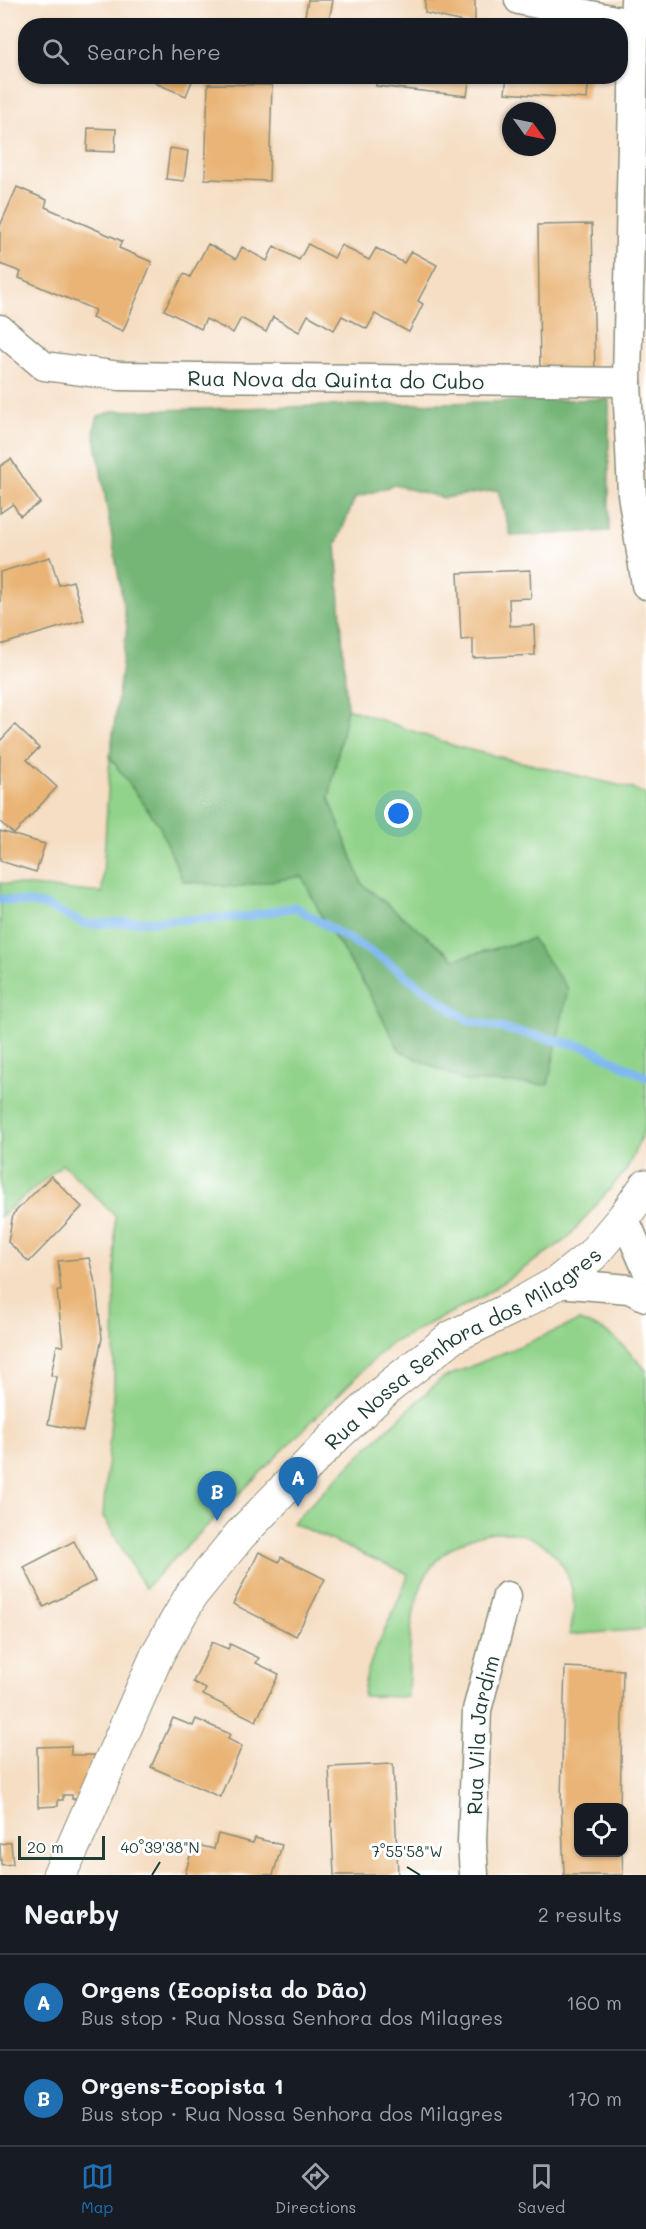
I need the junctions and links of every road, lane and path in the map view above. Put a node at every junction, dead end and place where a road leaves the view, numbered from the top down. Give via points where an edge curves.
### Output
1 (519, 0) edge
2 (634, 12) edge
3 (640, 55) edge
4 (0, 328) edge
5 (627, 382) junction
6 (645, 579) edge
7 (646, 1186) edge
8 (635, 1223) edge
9 (646, 1268) edge
10 (557, 1283) junction
11 (646, 1297) edge
12 (507, 1596) dead end
13 (59, 1875) edge
14 (474, 1875) edge

1 - 2 street
2 - 3 street
3 - 5 street
4 - 5 street, Rua Nova da Quinta do Cubo via 44,366 120,376
5 - 6 street via 632,494
7 - 8 street, Rua Nossa Senhora dos Milagres
8 - 9 street
8 - 10 street, Rua Nossa Senhora dos Milagres
10 - 11 street via 629,1289
10 - 13 street, Rua Nossa Senhora dos Milagres via 452,1337 390,1386 240,1535 192,1594 158,1653
12 - 14 street, Rua Vila Jardim via 477,1710

